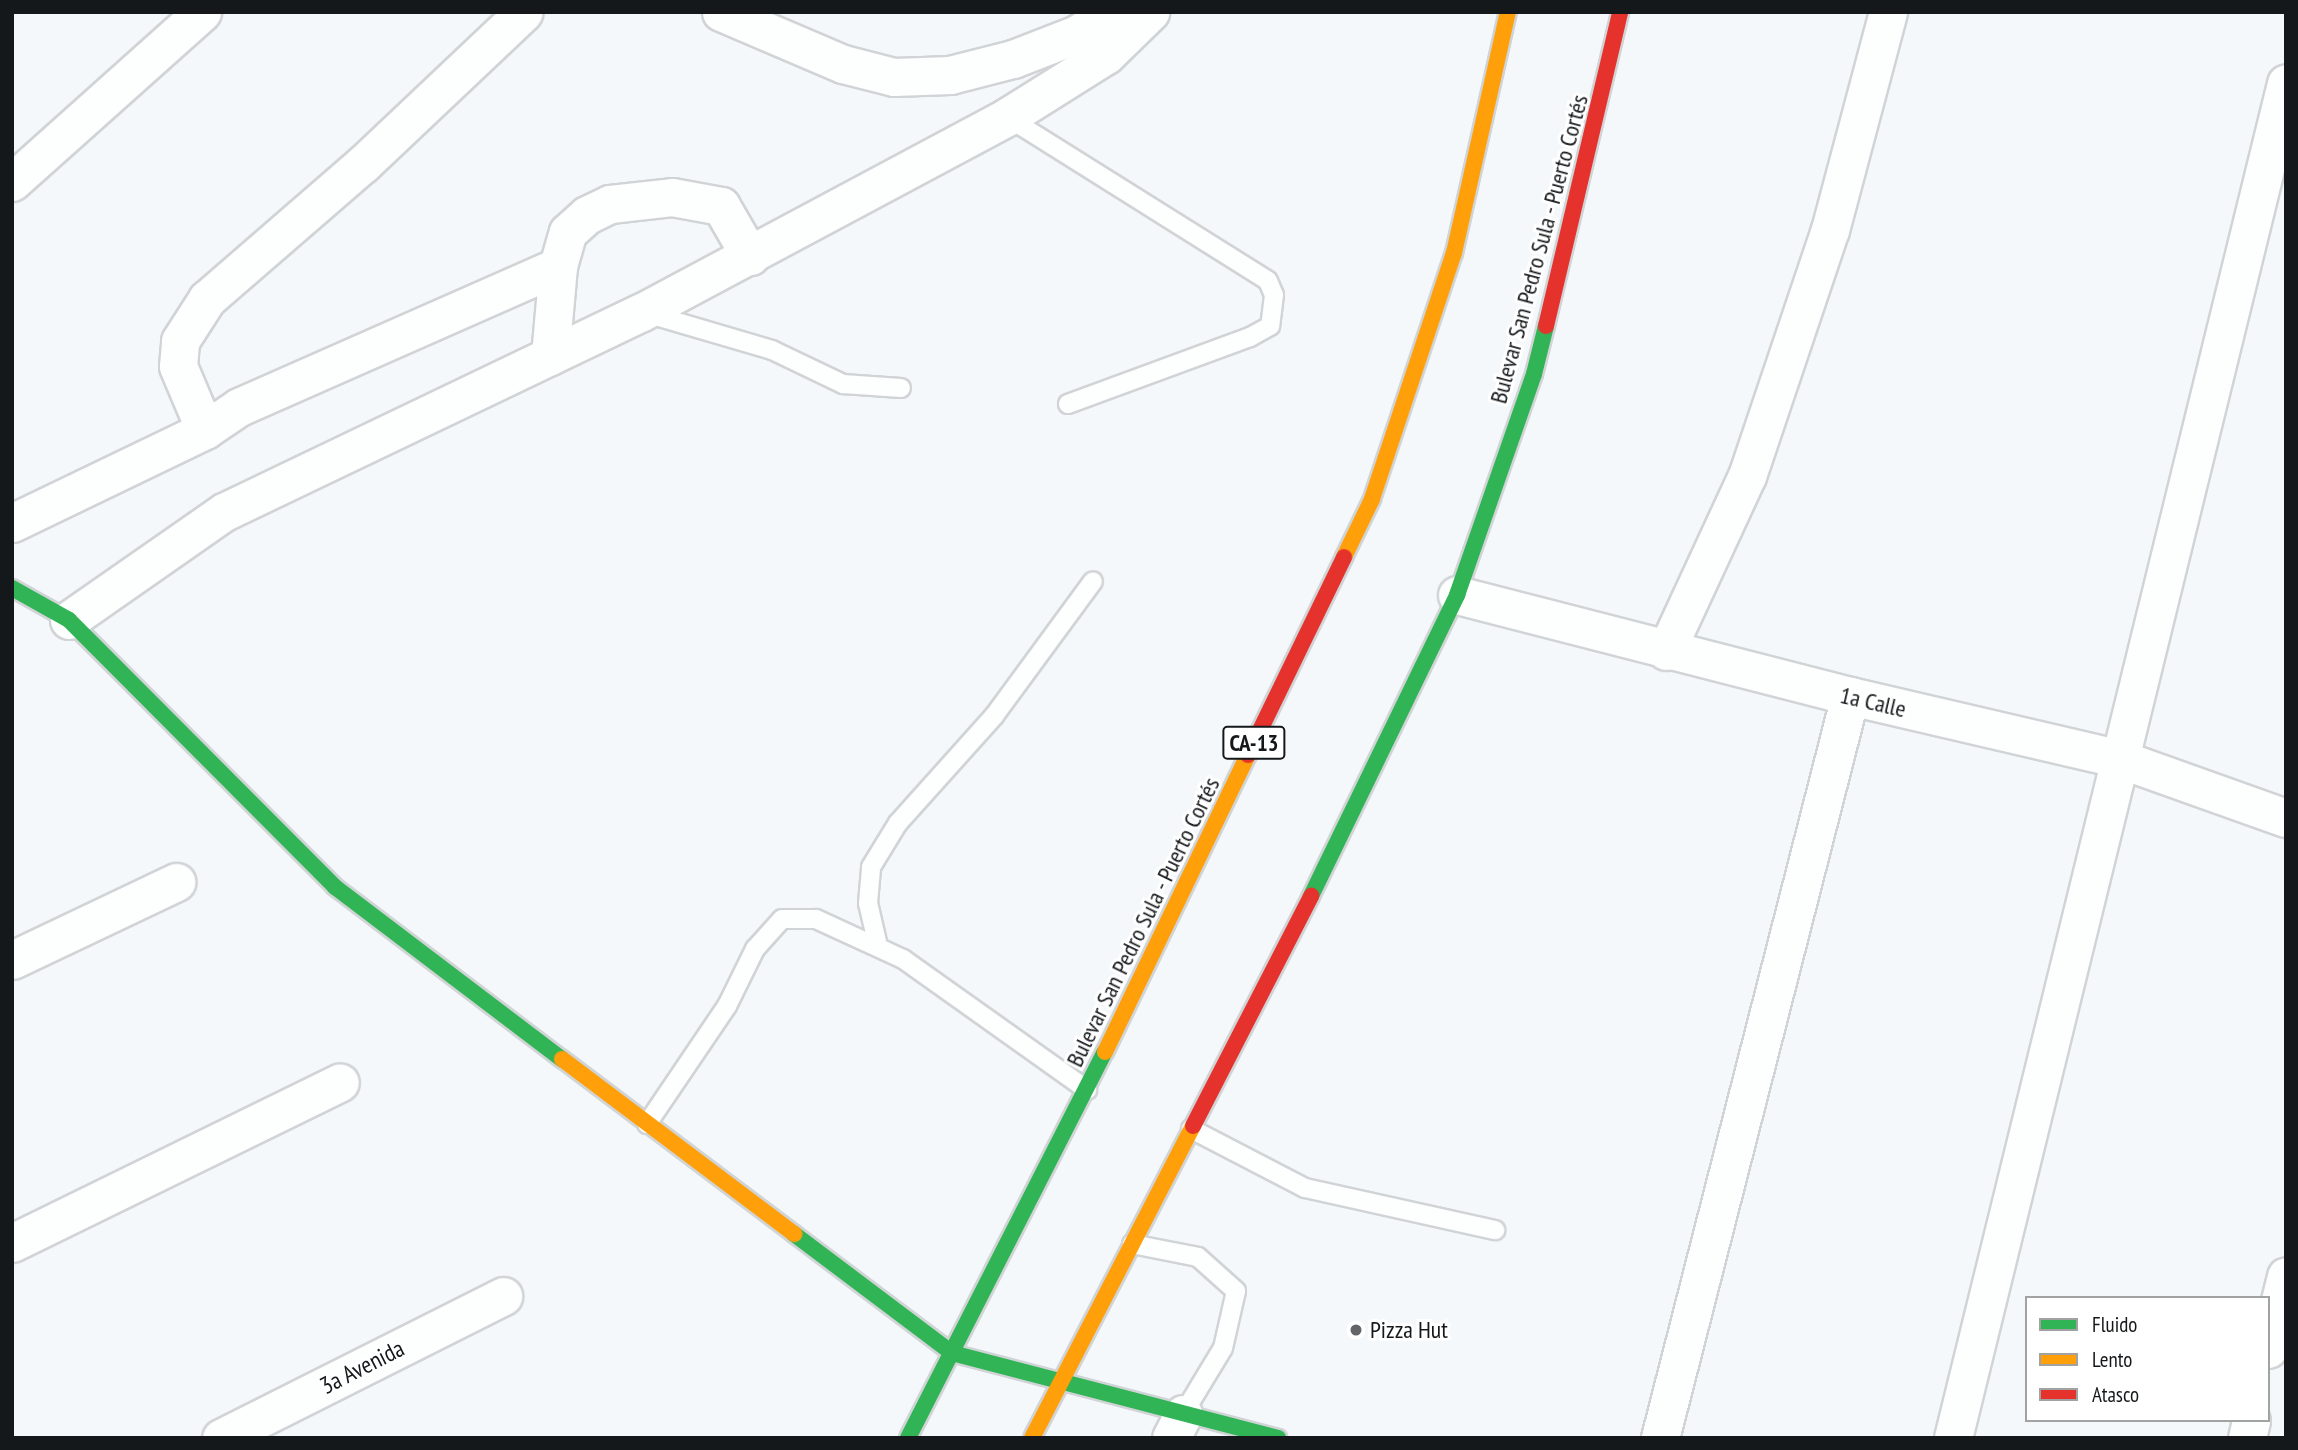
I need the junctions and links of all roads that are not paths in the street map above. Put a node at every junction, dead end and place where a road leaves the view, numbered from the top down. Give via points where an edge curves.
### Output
1 (202, 12) edge
2 (524, 12) edge
3 (721, 12) edge
4 (1111, 12) edge
5 (1150, 12) edge
6 (1508, 12) edge
7 (1620, 12) edge
8 (1888, 12) edge
9 (2286, 83) edge
10 (1007, 117) junction
11 (12, 182) edge
12 (750, 256) junction
13 (558, 266) junction
14 (642, 312) junction
15 (550, 356) junction
16 (901, 388) dead end
17 (1068, 404) dead end
18 (205, 430) junction
19 (12, 523) edge
20 (1093, 581) dead end
21 (12, 588) edge
22 (1457, 595) junction
23 (69, 620) junction
24 (1666, 651) junction
25 (1850, 696) junction
26 (2120, 759) junction
27 (2286, 818) edge
28 (177, 882) dead end
29 (878, 946) junction
30 (12, 960) edge
31 (340, 1082) dead end
32 (1087, 1090) junction
33 (647, 1124) junction
34 (1191, 1129) junction
35 (1495, 1230) dead end
36 (12, 1243) edge
37 (1132, 1244) junction
38 (2286, 1276) edge
39 (503, 1296) dead end
40 (2270, 1341) edge
41 (952, 1353) junction
42 (1060, 1384) junction
43 (1177, 1426) edge
44 (221, 1438) edge
45 (908, 1438) edge
46 (1031, 1438) edge
47 (1278, 1438) edge
48 (1660, 1438) edge
49 (1953, 1438) edge

1 - 11 street
2 - 18 street via 363,164 206,299 180,341 178,366
3 - 4 street via 843,64 894,77 950,75 1013,59 1077,34
5 - 10 street via 1106,55
6 - 32 main road, Bulevar San Pedro Sula - Puerto Cortés / CA-13 via 1454,253 1372,499
7 - 22 main road, Bulevar San Pedro Sula - Puerto Cortés via 1590,154 1534,374
8 - 24 street via 1830,230 1747,476
9 - 26 street
10 - 12 street
10 - 17 lane via 1268,281 1274,295 1270,326 1250,337
12 - 13 street via 721,206 673,197 610,204 587,215 568,232
12 - 14 street
13 - 15 street
13 - 18 street via 239,407
14 - 15 street
14 - 16 lane via 772,350 843,384
15 - 23 street via 224,512
18 - 19 street
20 - 29 lane via 994,716 898,823 871,867 868,903
21 - 23 main road
22 - 24 street, 1a Calle
22 - 34 main road, Bulevar San Pedro Sula - Puerto Cortés via 1321,877
23 - 33 main road via 335,887
24 - 25 street, 1a Calle
25 - 26 street, 1a Calle
25 - 48 street
26 - 27 street, 1a Calle
26 - 49 street
28 - 30 street
29 - 32 lane via 1024,1041
29 - 33 lane via 816,919 782,919 755,949 727,1006
31 - 36 street
32 - 41 main road, Bulevar San Pedro Sula - Puerto Cortés / CA-13
33 - 41 main road
34 - 35 lane via 1305,1188
34 - 37 main road, Bulevar San Pedro Sula - Puerto Cortés
37 - 42 main road, Bulevar San Pedro Sula - Puerto Cortés
37 - 43 lane via 1198,1257 1236,1291 1223,1348
38 - 40 street
39 - 44 street, 3a Avenida
41 - 42 main road
41 - 45 main road, Bulevar San Pedro Sula - Puerto Cortés / CA-13
42 - 43 main road
42 - 46 main road, Bulevar San Pedro Sula - Puerto Cortés
43 - 47 main road

